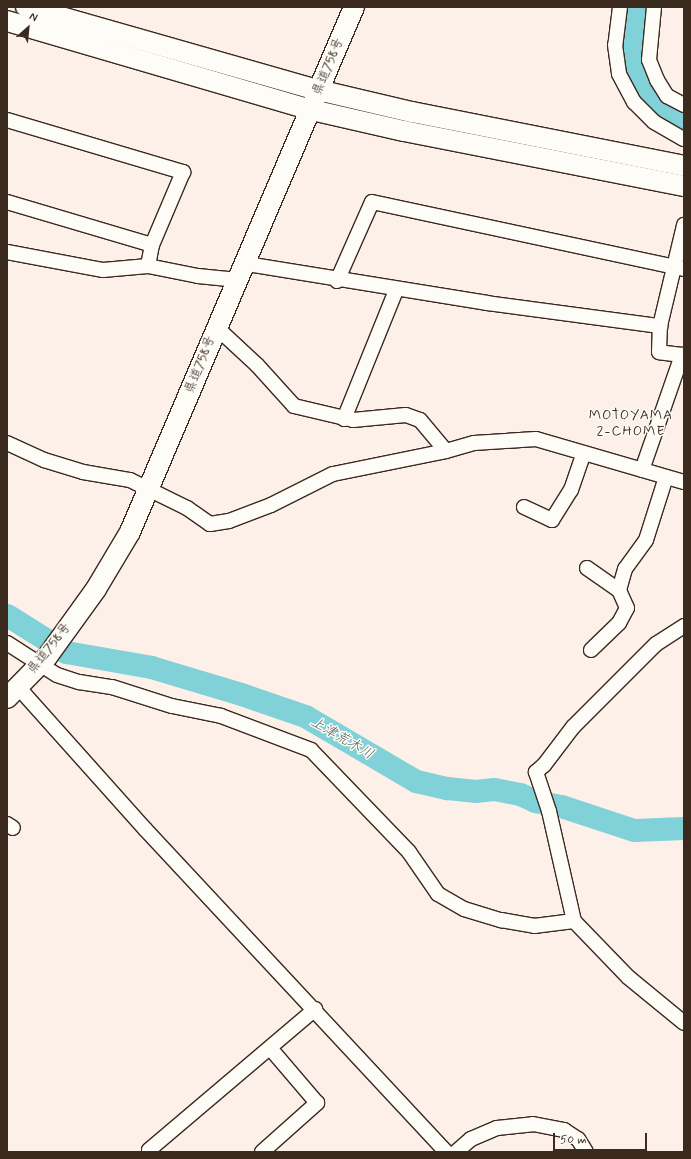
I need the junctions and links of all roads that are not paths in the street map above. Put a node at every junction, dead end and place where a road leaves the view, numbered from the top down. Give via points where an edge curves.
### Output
1 (26, 7) edge
2 (354, 7) edge
3 (620, 7) edge
4 (654, 7) edge
5 (7, 21) edge
6 (318, 90) junction
7 (684, 105) edge
8 (312, 110) junction
9 (7, 120) edge
10 (684, 139) edge
11 (684, 166) edge
12 (684, 186) edge
13 (7, 202) edge
14 (684, 225) edge
15 (152, 245) junction
16 (7, 252) edge
17 (148, 266) junction
18 (680, 268) edge
19 (242, 272) junction
20 (336, 281) junction
21 (396, 290) junction
22 (660, 326) junction
23 (216, 327) junction
24 (344, 419) junction
25 (7, 443) edge
26 (446, 452) junction
27 (584, 453) junction
28 (642, 470) junction
29 (666, 476) junction
30 (684, 482) edge
31 (150, 490) junction
32 (524, 507) dead end
33 (587, 568) dead end
34 (619, 590) junction
35 (684, 626) edge
36 (7, 643) edge
37 (591, 650) dead end
38 (43, 661) junction
39 (12, 692) edge
40 (574, 921) junction
41 (315, 1009) junction
42 (684, 1023) edge
43 (270, 1048) junction
44 (150, 1152) edge
45 (262, 1152) edge
46 (446, 1152) edge
47 (456, 1152) edge
48 (586, 1152) edge

1 - 6 street
2 - 6 street, 県道758号
3 - 10 street via 615,45 619,74 634,102 654,122
4 - 7 street via 648,60 668,96
5 - 8 street
6 - 8 street, 県道758号
6 - 11 street via 412,112
8 - 12 street via 412,133
8 - 19 street, 県道758号
9 - 15 street via 183,172
13 - 15 street
14 - 18 street
15 - 17 street
16 - 17 street via 103,270
17 - 19 street via 198,276
18 - 20 street via 372,202
18 - 22 street
19 - 20 street
19 - 23 street, 県道758号
20 - 21 street
21 - 22 street
21 - 24 street
22 - 28 street via 659,352 682,355
23 - 24 street via 257,365 294,406
23 - 31 street, 県道758号
24 - 26 street via 406,415 420,420
25 - 31 street via 44,460 83,472 130,480
26 - 27 street via 474,443 536,439
26 - 31 street via 333,474 271,505 229,521 210,524
27 - 28 street
27 - 32 street via 571,490 552,520
28 - 29 street
29 - 30 street
29 - 34 street via 646,540 625,570
31 - 38 street, 県道758号 via 112,564
33 - 34 street
34 - 37 street via 627,608 619,623
35 - 40 street via 656,644 572,727 536,772 549,811
36 - 38 street
38 - 39 street, 県道758号
38 - 40 street via 57,675 79,682 112,687 172,706 221,716 311,750 409,852 438,894 464,909 501,920 534,926
39 - 41 street
40 - 42 street via 628,977
41 - 43 street
41 - 46 street
43 - 44 street via 149,1150
43 - 45 street via 317,1104
47 - 48 street via 471,1139 497,1128 533,1124 564,1130 578,1139

